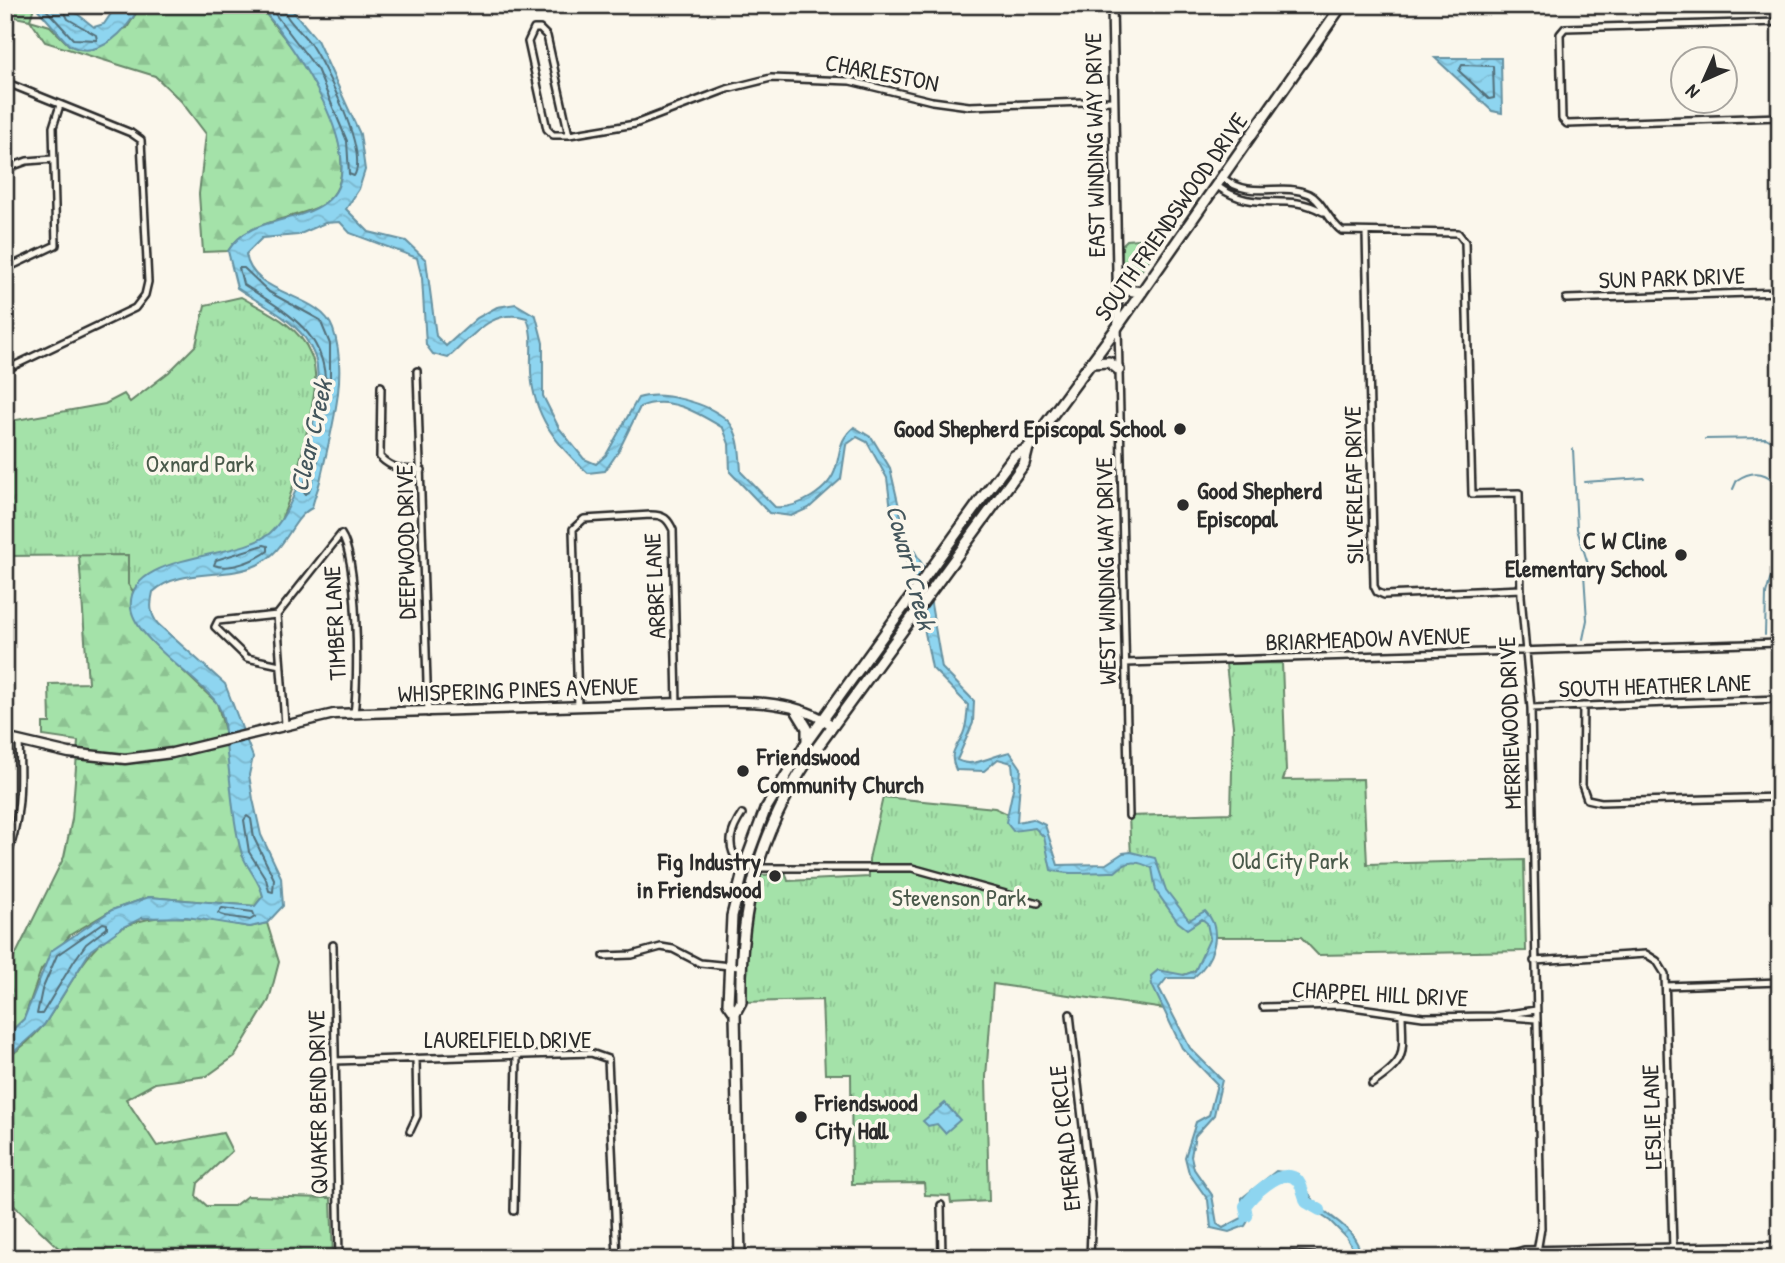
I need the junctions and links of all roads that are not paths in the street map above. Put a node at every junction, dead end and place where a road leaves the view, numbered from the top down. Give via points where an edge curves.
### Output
1 (1111, 5) edge
2 (1342, 5) edge
3 (1780, 22) edge
4 (5, 82) edge
5 (1113, 101) junction
6 (60, 104) junction
7 (1780, 117) edge
8 (569, 135) junction
9 (53, 159) junction
10 (5, 169) edge
11 (1220, 182) junction
12 (1267, 191) junction
13 (1267, 202) junction
14 (1323, 212) junction
15 (1366, 233) junction
16 (5, 269) edge
17 (1118, 282) junction
18 (1142, 292) junction
19 (1780, 292) edge
20 (1566, 299) dead end
21 (1118, 326) junction
22 (1092, 363) junction
23 (5, 370) edge
24 (1119, 370) junction
25 (417, 371) dead end
26 (381, 386) dead end
27 (1028, 448) junction
28 (422, 470) junction
29 (1521, 589) junction
30 (277, 615) junction
31 (1780, 643) edge
32 (1526, 651) junction
33 (1126, 663) junction
34 (280, 665) junction
35 (1780, 699) edge
36 (677, 704) junction
37 (1583, 706) junction
38 (578, 707) junction
39 (1531, 708) junction
40 (796, 710) junction
41 (354, 713) junction
42 (428, 713) junction
43 (823, 719) junction
44 (285, 724) junction
45 (832, 726) junction
46 (5, 738) edge
47 (19, 742) junction
48 (806, 743) junction
49 (1780, 797) edge
50 (742, 814) dead end
51 (1129, 816) dead end
52 (5, 833) edge
53 (15, 833) junction
54 (5, 862) edge
55 (745, 864) junction
56 (756, 868) junction
57 (1038, 903) dead end
58 (333, 945) dead end
59 (604, 956) dead end
60 (1534, 961) junction
61 (728, 967) junction
62 (740, 967) junction
63 (1780, 982) edge
64 (1665, 986) junction
65 (1263, 1007) dead end
66 (1536, 1010) junction
67 (735, 1013) junction
68 (1070, 1014) dead end
69 (1402, 1016) junction
70 (1495, 1016) junction
71 (1536, 1019) junction
72 (517, 1055) junction
73 (415, 1058) junction
74 (335, 1061) junction
75 (1372, 1084) dead end
76 (410, 1131) dead end
77 (941, 1205) dead end
78 (514, 1211) dead end
79 (1765, 1246) junction
80 (1780, 1246) edge
81 (1673, 1248) junction
82 (1656, 1253) edge
83 (1536, 1254) edge
84 (339, 1258) edge
85 (617, 1258) edge
86 (740, 1258) edge
87 (942, 1258) edge
88 (1090, 1258) edge
89 (1190, 1258) edge
90 (1327, 1258) edge
91 (1500, 1258) edge
92 (1767, 1258) edge

1 - 5 street, EAST WINDING WAY DRIVE
2 - 11 main road, SOUTH FRIENDSWOOD DRIVE
3 - 7 street via 1565,28 1560,34 1562,119 1577,125
4 - 6 street
5 - 8 street, CHARLESTON via 969,106 850,81 771,78 635,124
5 - 17 street, EAST WINDING WAY DRIVE
6 - 9 street via 53,127
6 - 23 street via 141,140 148,282 135,308
8 - 8 street via 553,135 547,129 528,42 534,29 547,36
9 - 10 street
9 - 16 street via 56,245
11 - 12 street
11 - 13 street via 1239,200
11 - 18 main road, SOUTH FRIENDSWOOD DRIVE
12 - 13 street
12 - 14 street via 1312,195
13 - 14 street via 1300,202
14 - 15 street via 1342,231
15 - 29 street, MERRIEWOOD DRIVE via 1462,236 1466,248 1472,494 1519,493
15 - 29 street, SILVERLEAF DRIVE via 1374,586 1384,595
17 - 18 main road via 1126,290
17 - 21 street, EAST WINDING WAY DRIVE
18 - 21 main road, SOUTH FRIENDSWOOD DRIVE
19 - 20 street, SUN PARK DRIVE
21 - 22 main road, SOUTH FRIENDSWOOD DRIVE
21 - 24 street, WEST WINDING WAY DRIVE
22 - 24 main road via 1109,362
22 - 27 main road, SOUTH FRIENDSWOOD DRIVE
24 - 33 street, WEST WINDING WAY DRIVE
25 - 28 street, DEEPWOOD DRIVE
26 - 28 street via 380,457 401,470
27 - 43 main road, SOUTH FRIENDSWOOD DRIVE via 1014,456
27 - 45 main road, SOUTH FRIENDSWOOD DRIVE via 1024,464
28 - 42 street, DEEPWOOD DRIVE
29 - 32 street, MERRIEWOOD DRIVE
30 - 34 street
30 - 34 street via 218,621 215,627 247,658
30 - 41 street, TIMBER LANE via 341,534 347,543 354,597
31 - 32 street, BRIARMEADOW AVENUE
32 - 33 street, BRIARMEADOW AVENUE
32 - 39 street, MERRIEWOOD DRIVE
33 - 51 street, WEST WINDING WAY DRIVE
34 - 44 street
35 - 37 street, SOUTH HEATHER LANE
36 - 38 main road, WHISPERING PINES AVENUE
36 - 38 street, ARBRE LANE via 673,530 661,515 584,519 573,529
36 - 40 main road, WHISPERING PINES AVENUE via 756,701
37 - 39 street, SOUTH HEATHER LANE
37 - 49 street via 1582,785 1587,799 1601,803
38 - 42 main road, WHISPERING PINES AVENUE
39 - 60 street, MERRIEWOOD DRIVE
40 - 43 main road, WHISPERING PINES AVENUE
40 - 48 main road via 807,728
41 - 42 main road, WHISPERING PINES AVENUE
41 - 44 main road, WHISPERING PINES AVENUE
43 - 45 main road, WHISPERING PINES AVENUE
43 - 48 main road, SOUTH FRIENDSWOOD DRIVE
44 - 47 main road, WHISPERING PINES AVENUE via 156,756 106,758
45 - 56 main road, SOUTH FRIENDSWOOD DRIVE via 777,811
46 - 47 main road, WHISPERING PINES AVENUE
47 - 53 street via 21,794
48 - 55 main road, SOUTH FRIENDSWOOD DRIVE via 776,789
50 - 55 street via 731,839 733,855
52 - 53 street
53 - 54 street
55 - 56 street
55 - 61 main road, SOUTH FRIENDSWOOD DRIVE via 732,916
56 - 57 street via 912,868
56 - 62 main road, SOUTH FRIENDSWOOD DRIVE via 745,914
58 - 74 street, QUAKER BEND DRIVE
59 - 61 street via 661,947 700,963
60 - 64 street via 1646,954 1665,974
60 - 66 street, MERRIEWOOD DRIVE
61 - 62 street
61 - 67 main road, SOUTH FRIENDSWOOD DRIVE via 728,1003
62 - 67 main road, SOUTH FRIENDSWOOD DRIVE via 741,1002
63 - 64 street
64 - 81 street, LESLIE LANE
65 - 69 street, CHAPPEL HILL DRIVE via 1339,1005
66 - 70 street, CHAPPEL HILL DRIVE
66 - 71 street, MERRIEWOOD DRIVE
67 - 86 main road, SOUTH FRIENDSWOOD DRIVE
68 - 88 street, EMERALD CIRCLE via 1092,1205
69 - 70 street, CHAPPEL HILL DRIVE
69 - 75 street via 1402,1053 1395,1067
70 - 71 street, CHAPPEL HILL DRIVE
71 - 83 street, MERRIEWOOD DRIVE via 1541,1228
72 - 73 street, LAURELFIELD DRIVE
72 - 78 street
72 - 85 street, LAURELFIELD DRIVE via 591,1053 608,1059
73 - 74 street, LAURELFIELD DRIVE
73 - 76 street via 417,1116
74 - 84 street, QUAKER BEND DRIVE
77 - 87 street
79 - 80 street
79 - 81 street
79 - 92 street
81 - 82 street
82 - 83 street
83 - 91 street
89 - 90 street

